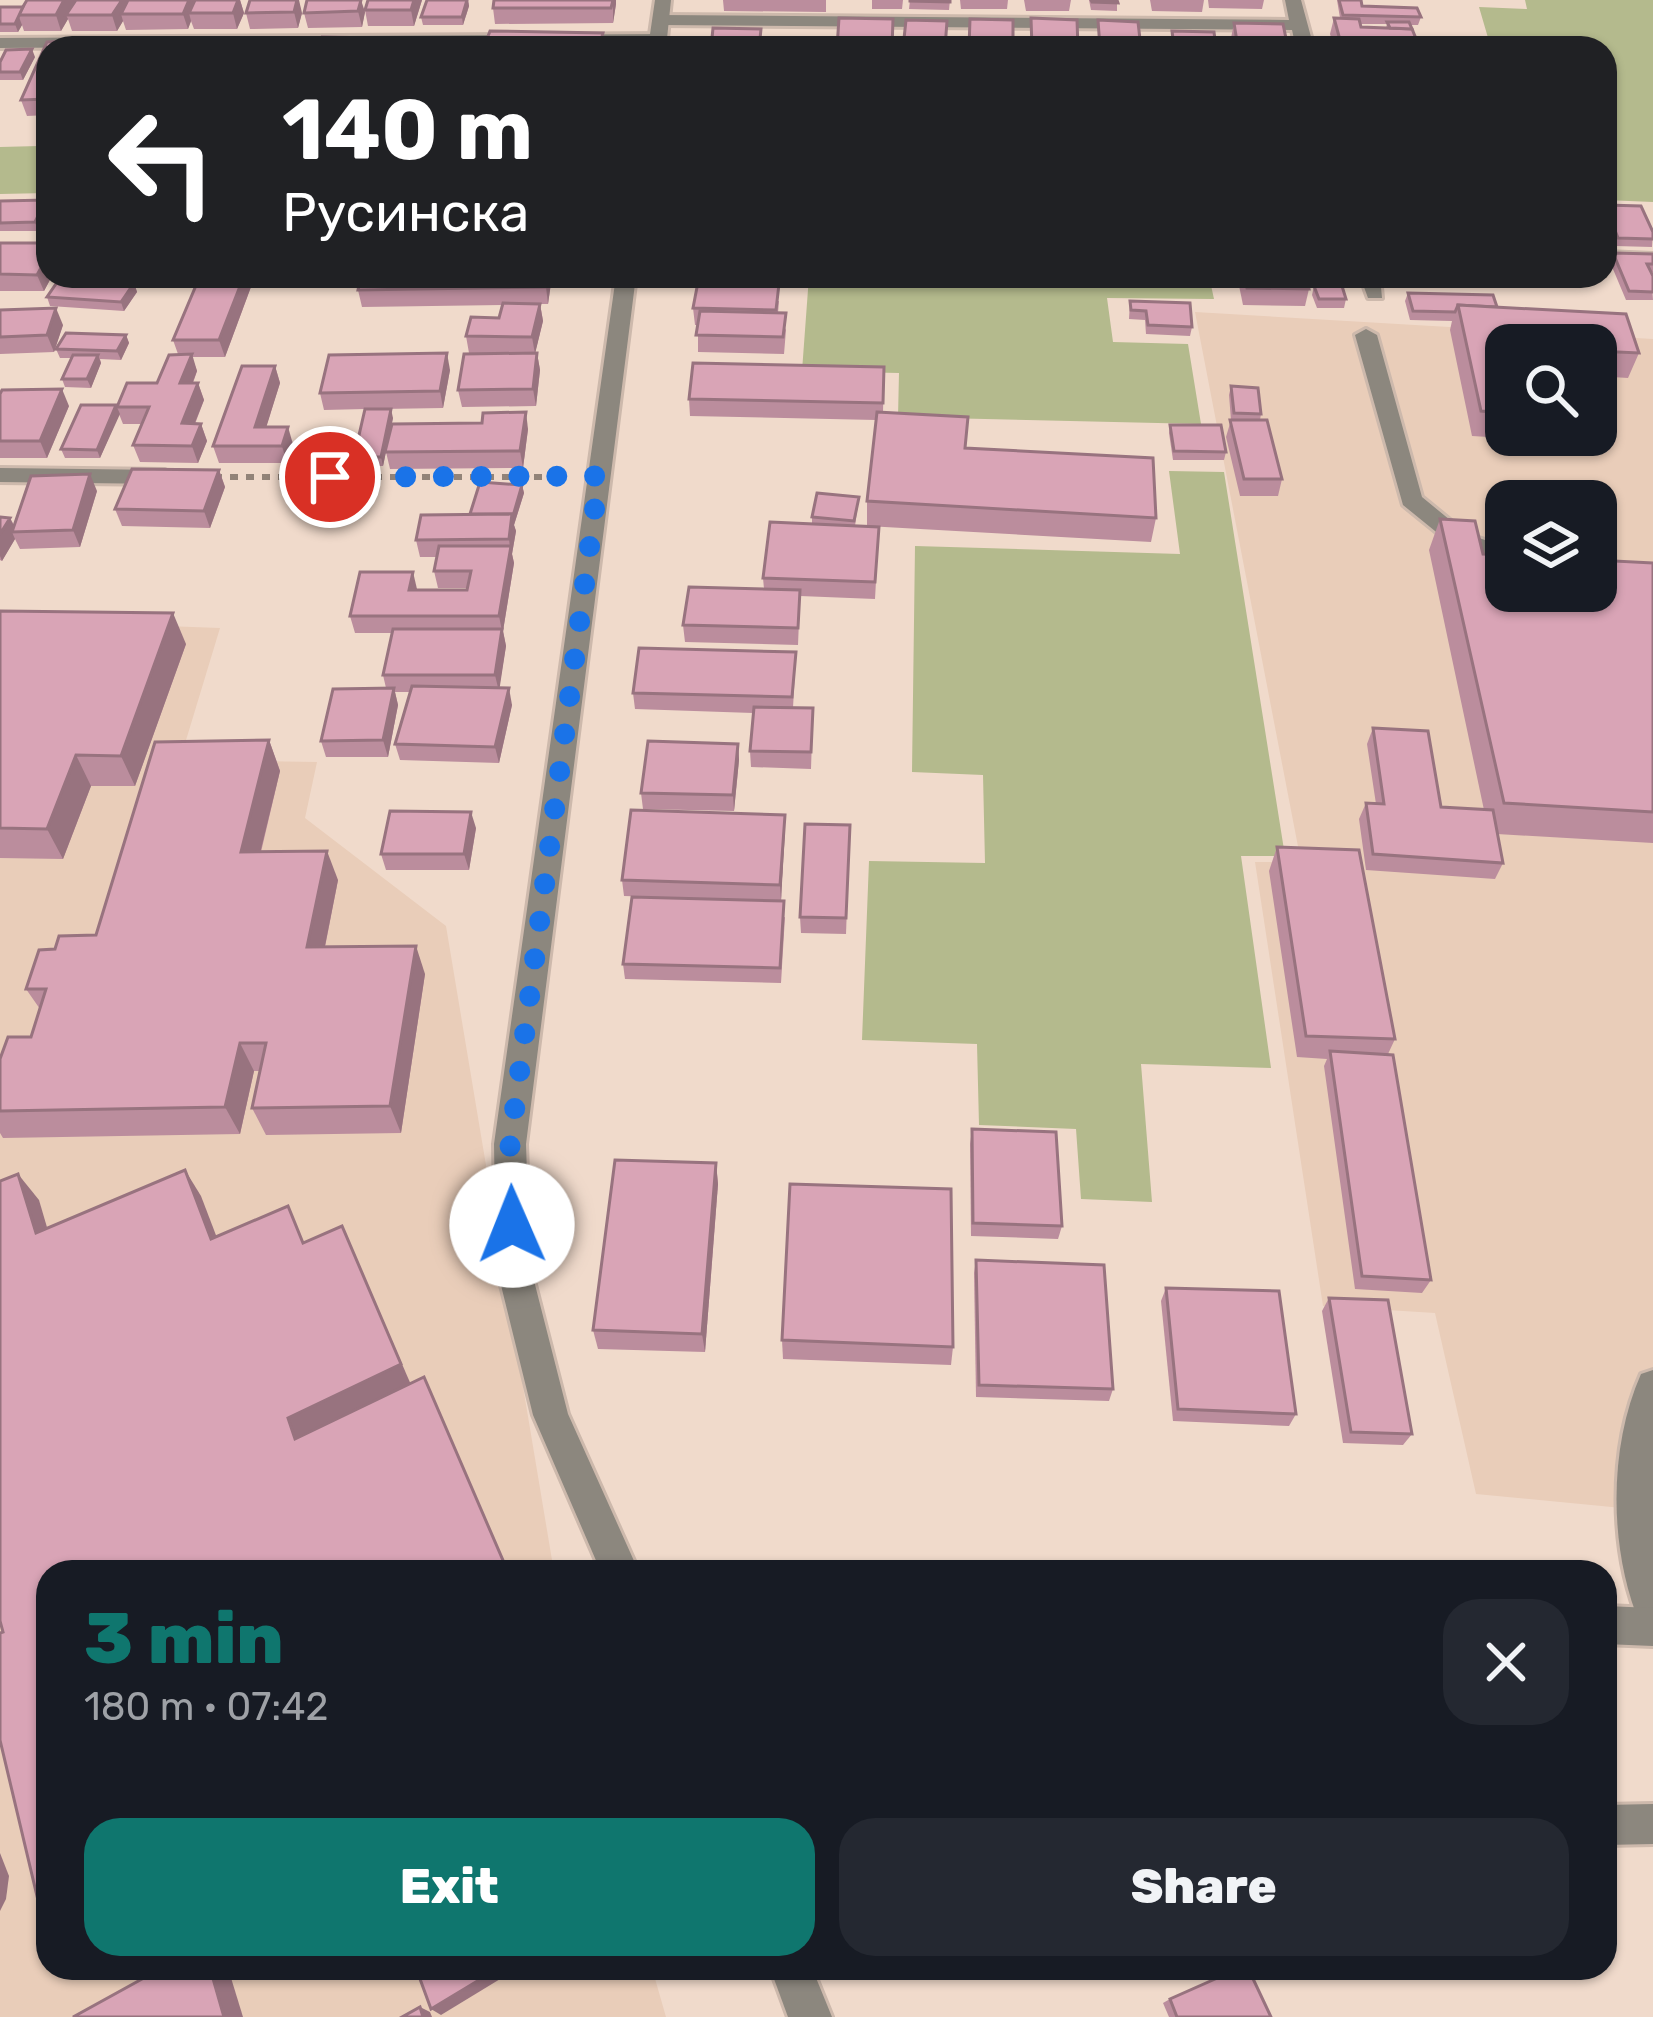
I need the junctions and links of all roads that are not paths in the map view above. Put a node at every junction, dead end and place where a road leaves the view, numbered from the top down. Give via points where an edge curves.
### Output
1 (664, 0) edge
2 (1293, 0) edge
3 (1299, 25) junction
4 (659, 35) edge
5 (627, 36) edge
6 (1302, 36) edge
7 (0, 43) edge
8 (36, 43) edge
9 (1617, 258) edge
10 (1653, 260) edge
11 (624, 288) edge
12 (1366, 335) dead end
13 (0, 475) edge
14 (195, 477) edge
15 (1485, 547) edge
16 (1653, 1386) edge
17 (615, 1560) edge
18 (1653, 1611) edge
19 (1617, 1626) edge
20 (1653, 1628) edge
21 (1653, 1824) edge
22 (1617, 1825) edge
23 (795, 1980) edge
24 (810, 2017) edge

1 - 4 street
2 - 3 street
3 - 4 street
3 - 6 street
4 - 5 street
7 - 8 street
9 - 10 street
11 - 17 street via 510,1144 513,1265 551,1415
12 - 15 street via 1411,500 1459,538
13 - 14 street
16 - 18 street via 1637,1449 1634,1525
19 - 20 street
21 - 22 street
23 - 24 street

